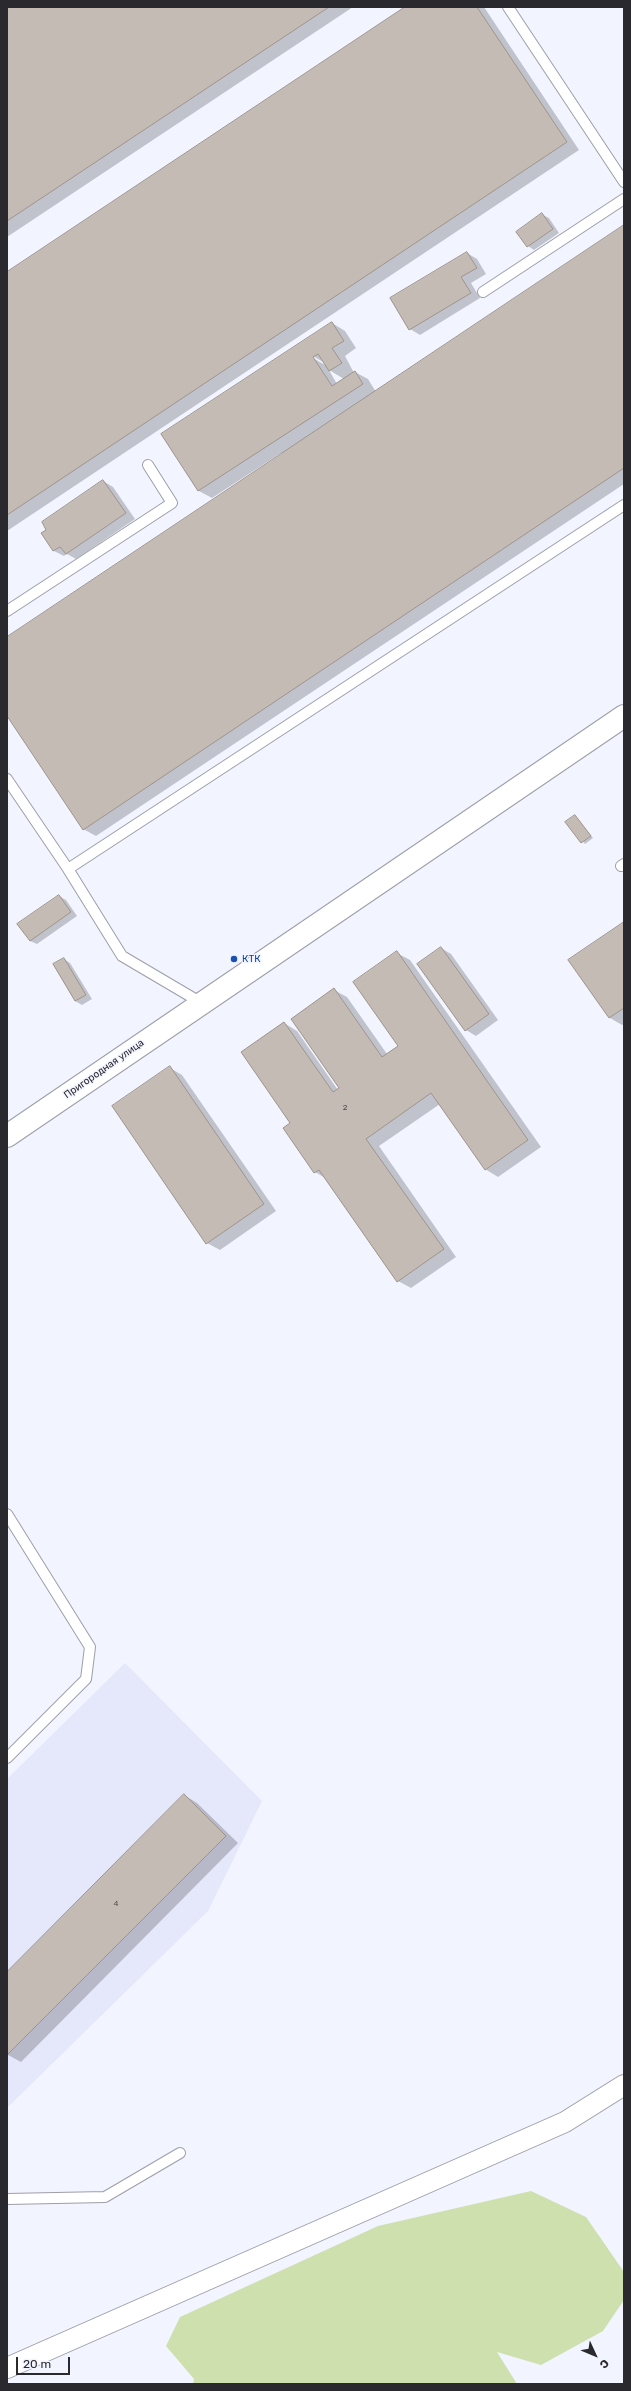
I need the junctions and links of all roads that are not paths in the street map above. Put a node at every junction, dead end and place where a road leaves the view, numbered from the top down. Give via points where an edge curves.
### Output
1 (508, 7) edge
2 (624, 182) edge
3 (624, 199) edge
4 (483, 292) dead end
5 (148, 465) dead end
6 (624, 505) edge
7 (7, 611) edge
8 (624, 716) edge
9 (7, 779) edge
10 (68, 869) junction
11 (200, 1002) junction
12 (7, 1136) edge
13 (7, 1514) edge
14 (7, 1758) edge
15 (624, 2085) edge
16 (180, 2153) dead end
17 (7, 2199) edge
18 (7, 2368) edge

1 - 2 lane
3 - 4 lane
5 - 7 lane via 172,503
6 - 10 lane
8 - 11 street, Пригородная улица
9 - 10 lane
10 - 11 lane via 122,956
11 - 12 street, Пригородная улица
13 - 14 lane via 90,1646 86,1679
15 - 18 street via 565,2122
16 - 17 lane via 105,2197

